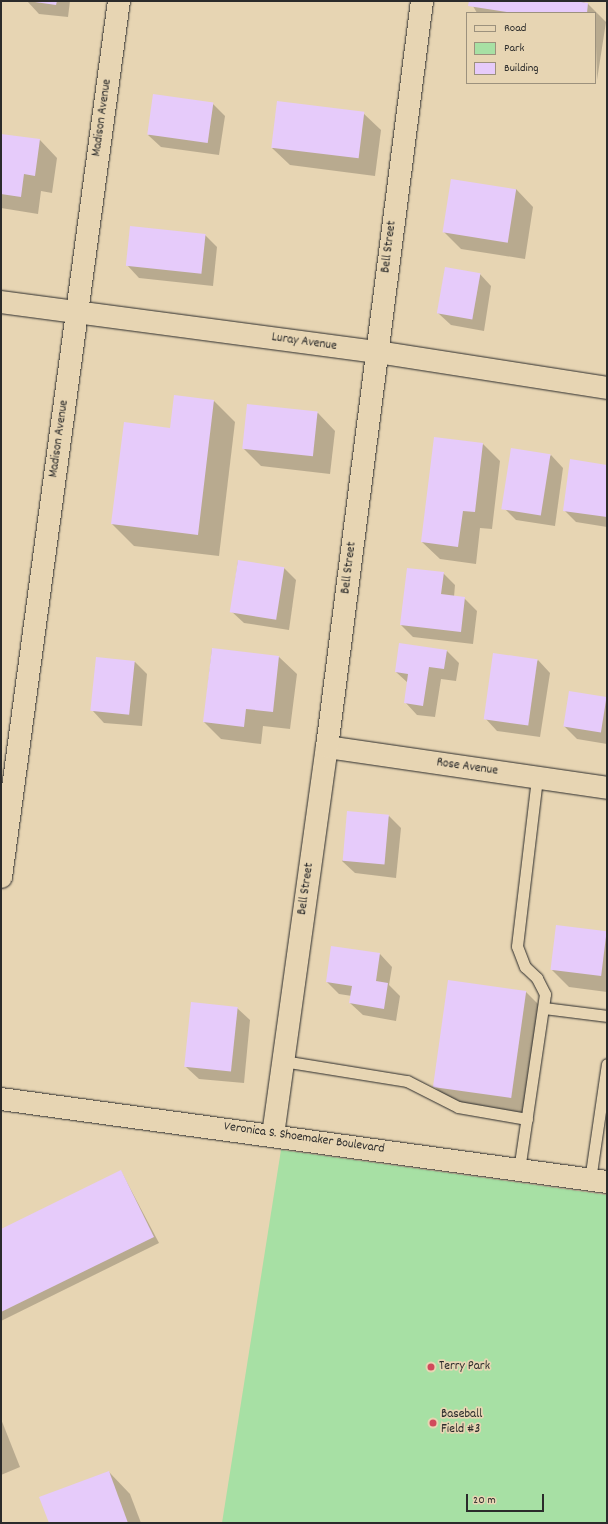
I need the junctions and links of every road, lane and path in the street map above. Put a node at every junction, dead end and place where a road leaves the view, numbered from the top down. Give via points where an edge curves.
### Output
1 (119, 1) edge
2 (422, 1) edge
3 (1, 302) edge
4 (77, 312) junction
5 (378, 352) junction
6 (607, 388) edge
7 (327, 747) junction
8 (537, 778) junction
9 (607, 788) edge
10 (5, 827) edge
11 (1, 877) edge
12 (544, 1008) junction
13 (607, 1016) edge
14 (283, 1061) junction
15 (607, 1064) edge
16 (1, 1099) edge
17 (527, 1119) junction
18 (273, 1134) junction
19 (518, 1170) junction
20 (598, 1181) edge

1 - 4 street, Madison Avenue
2 - 5 street, Bell Street
3 - 4 street, Luray Avenue
4 - 5 street, Luray Avenue
4 - 10 street, Madison Avenue
5 - 6 street, Luray Avenue
5 - 7 street, Bell Street
7 - 8 street, Rose Avenue
7 - 14 street, Bell Street
8 - 9 street, Rose Avenue
8 - 12 lane via 517,946 525,967 543,986
10 - 11 street, Madison Avenue
12 - 13 lane
12 - 17 lane
14 - 17 lane via 407,1081 458,1107
14 - 18 street, Bell Street
15 - 20 lane
16 - 18 street, Veronica S. Shoemaker Boulevard
17 - 19 lane
18 - 19 street, Veronica S. Shoemaker Boulevard
19 - 20 street, Veronica S. Shoemaker Boulevard

